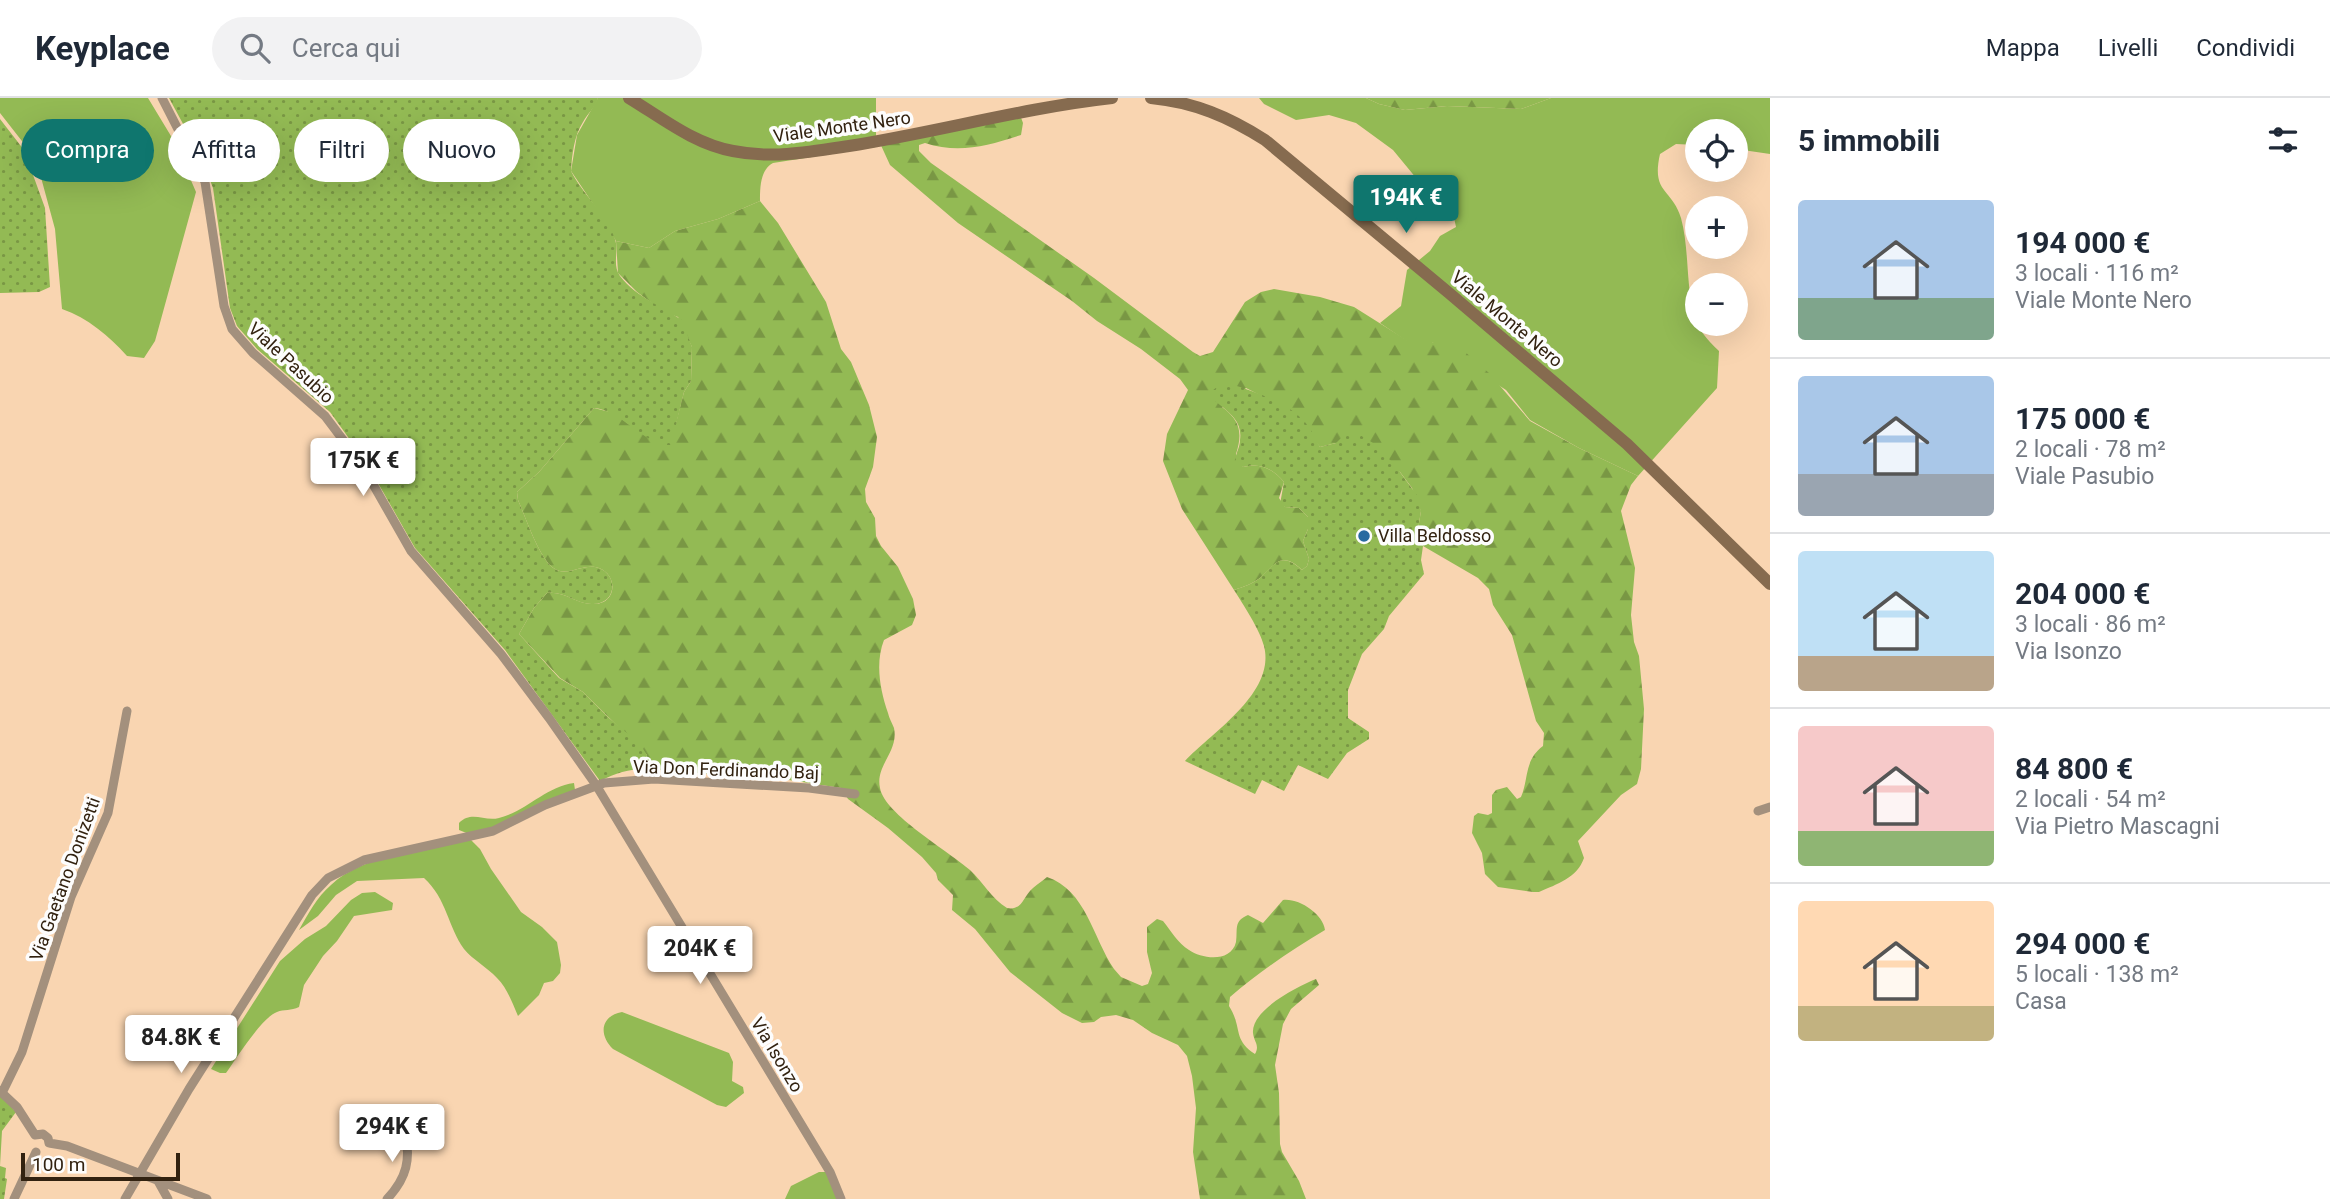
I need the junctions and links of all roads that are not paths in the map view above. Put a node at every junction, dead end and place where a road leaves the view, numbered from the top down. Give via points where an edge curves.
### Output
1 (162, 98) edge
2 (629, 98) edge
3 (1112, 98) edge
4 (1151, 98) edge
5 (1770, 584) edge
6 (127, 711) dead end
7 (596, 785) junction
8 (855, 794) dead end
9 (1770, 807) edge
10 (1758, 811) dead end
11 (1, 1092) edge
12 (405, 1132) dead end
13 (35, 1135) junction
14 (49, 1143) junction
15 (36, 1152) junction
16 (141, 1175) junction
17 (158, 1181) junction
18 (14, 1199) edge
19 (125, 1199) edge
20 (168, 1199) edge
21 (207, 1199) edge
22 (387, 1199) edge
23 (841, 1199) edge

1 - 7 street, Viale Pasubio via 205,182 224,306 232,328 253,353 325,416 362,465 411,551 501,654
2 - 3 street, Viale Monte Nero via 711,146 754,155 788,155
4 - 5 street, Viale Monte Nero via 1214,111 1265,140 1627,444
6 - 11 street, Via Gaetano Donizetti via 108,813 71,897 22,1052
7 - 8 street, Via Don Ferdinando Baj via 654,779
7 - 16 street, Via Don Ferdinando Baj via 493,831 364,860 328,878 312,895 189,1089
7 - 23 street, Via Isonzo via 830,1172
9 - 10 street
11 - 13 street
12 - 22 street via 409,1154 405,1174
13 - 14 street via 43,1134
13 - 15 street via 31,1143
14 - 15 street via 45,1151
14 - 16 street
15 - 18 street
16 - 17 street
16 - 19 street, Via Don Ferdinando Baj
17 - 20 street
17 - 21 street

